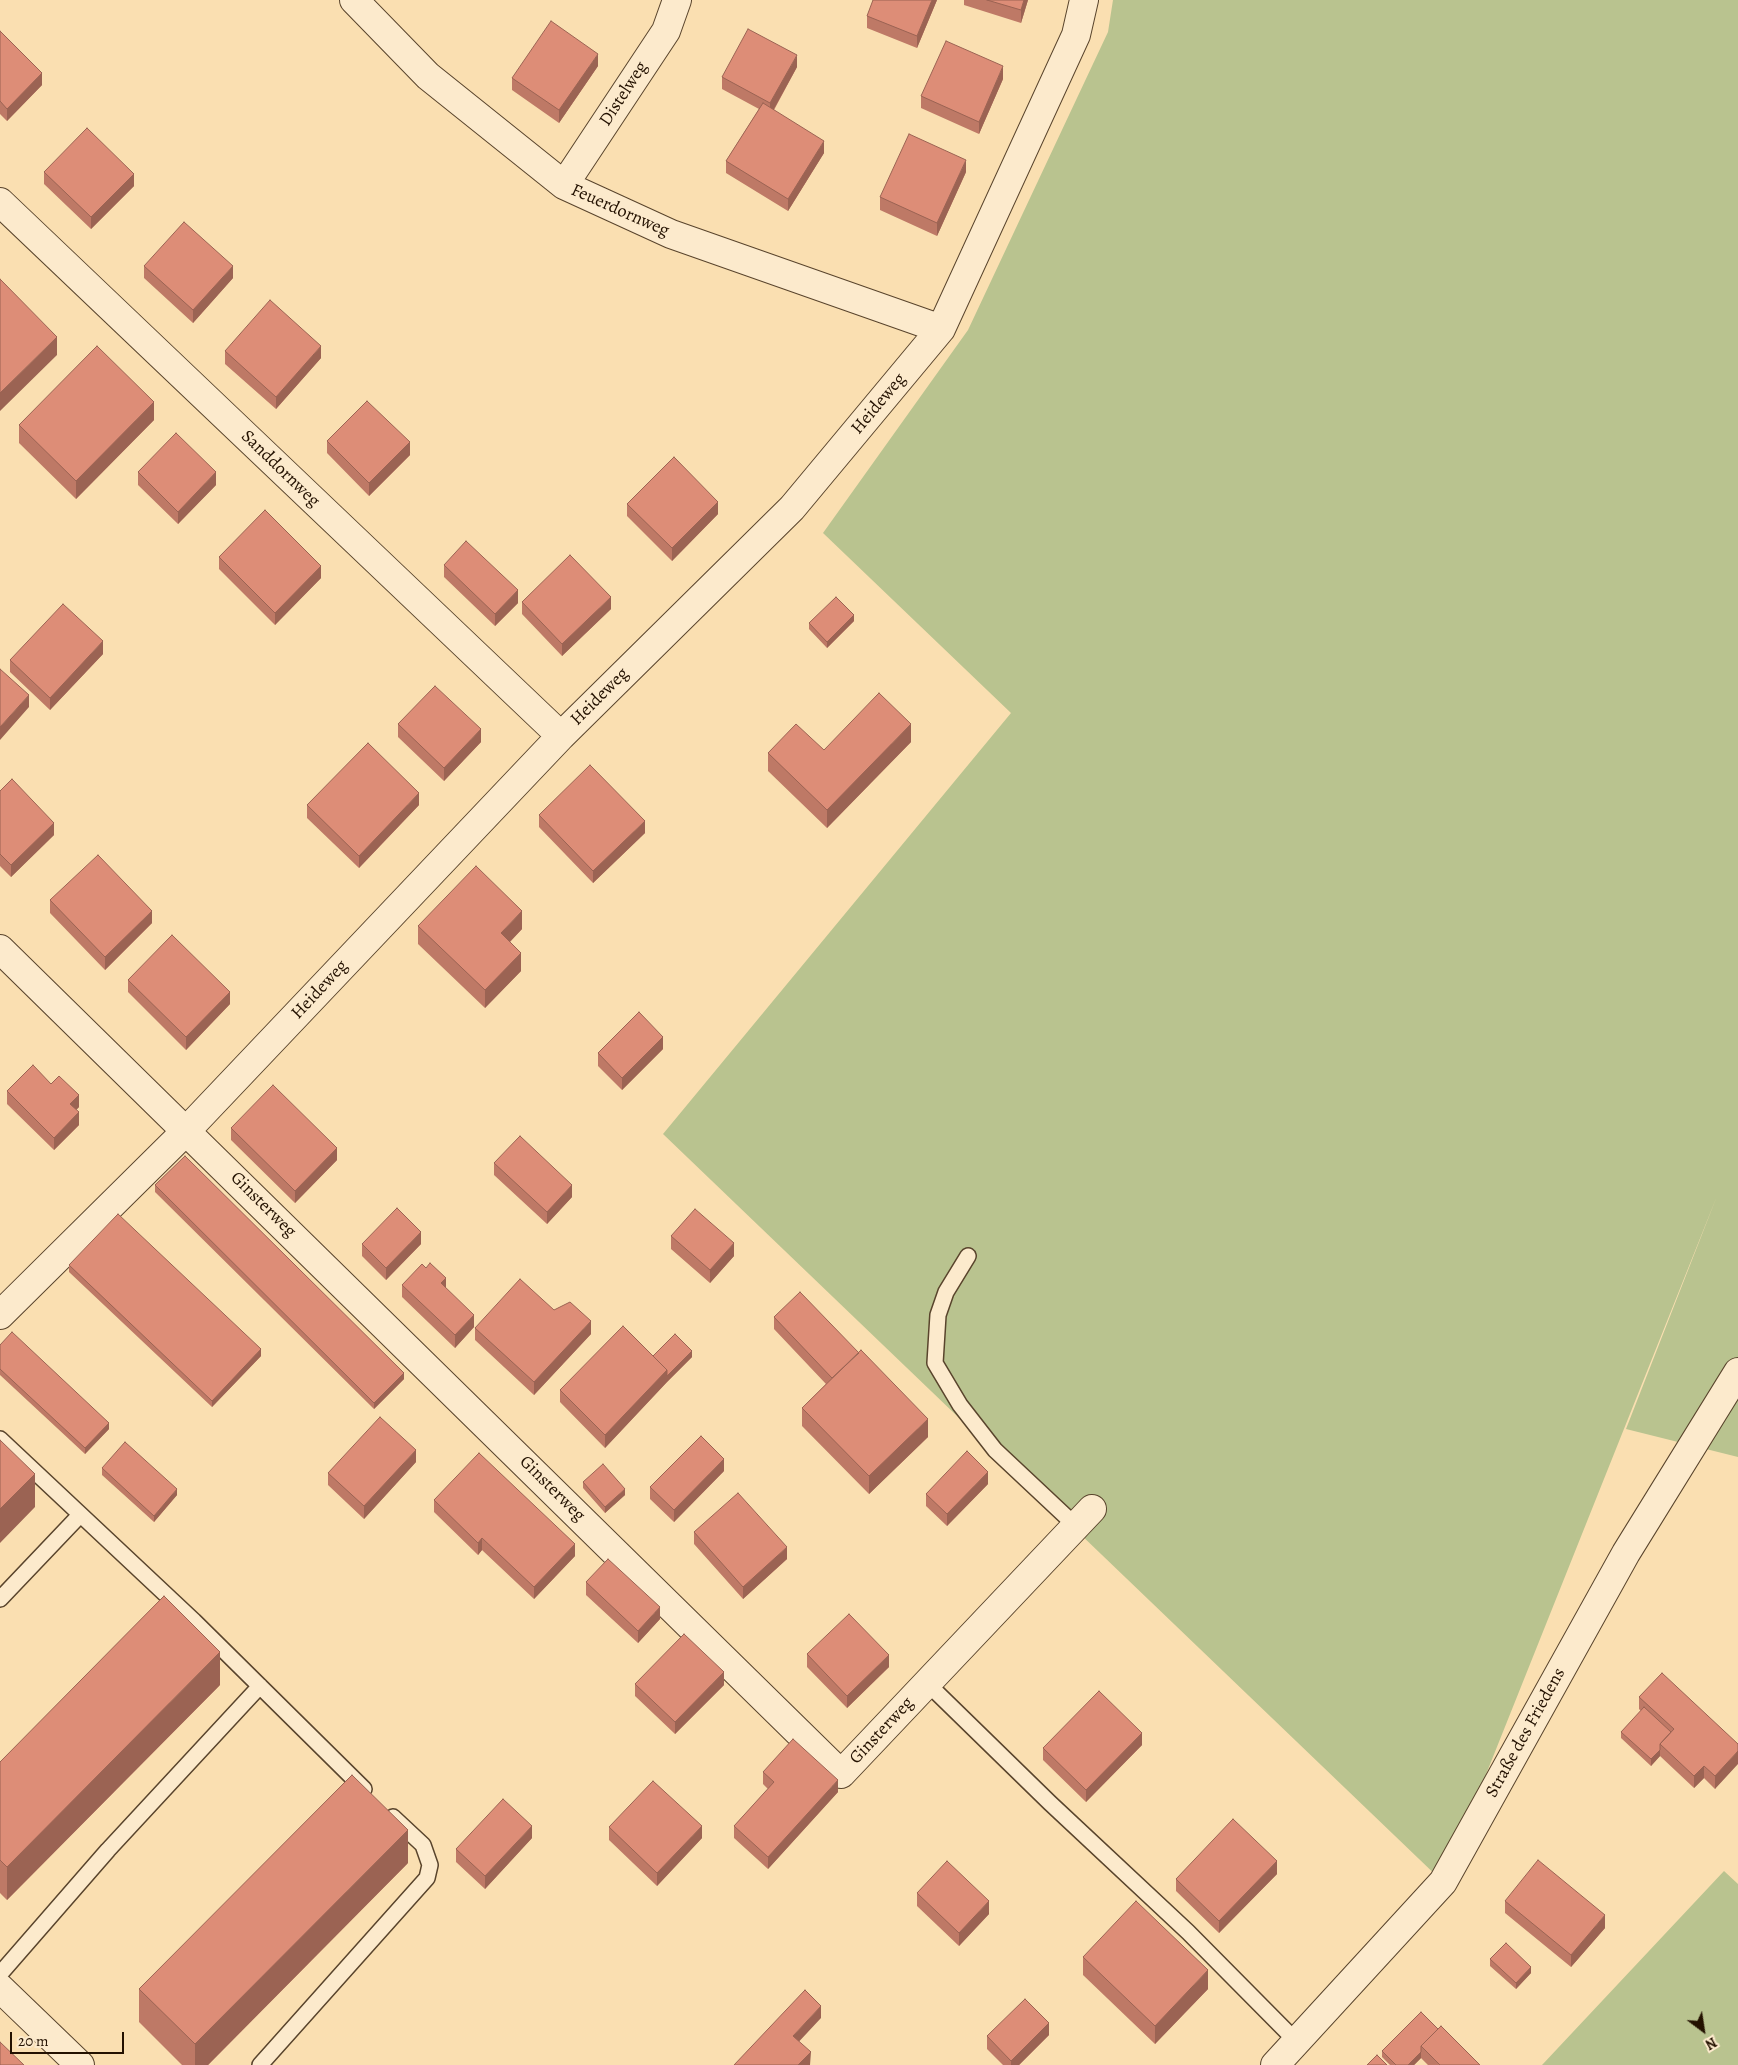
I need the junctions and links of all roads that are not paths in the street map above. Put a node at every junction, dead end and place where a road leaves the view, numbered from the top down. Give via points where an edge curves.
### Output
1 (354, 0) edge
2 (677, 0) edge
3 (1084, 0) edge
4 (564, 185) junction
5 (0, 202) edge
6 (941, 329) junction
7 (561, 736) junction
8 (0, 949) edge
9 (187, 1130) junction
10 (968, 1256) dead end
11 (0, 1315) edge
12 (1738, 1372) edge
13 (0, 1439) edge
14 (80, 1515) junction
15 (1084, 1518) joint
16 (0, 1598) edge
17 (927, 1683) junction
18 (260, 1686) junction
19 (0, 1974) edge
20 (0, 1988) edge
21 (1297, 2042) junction
22 (80, 2065) edge
23 (260, 2065) edge
24 (1275, 2065) edge

1 - 4 street, Feuerdornweg via 428,76
2 - 4 street, Distelweg via 666,30
3 - 6 street, Heideweg via 1076,35
4 - 6 street, Feuerdornweg via 671,234
5 - 7 street, Sanddornweg
6 - 7 street, Heideweg via 792,508
7 - 9 street, Heideweg
8 - 9 street, Ginsterweg
9 - 11 street, Heideweg
9 - 17 street, Ginsterweg via 841,1774
10 - 15 lane via 946,1292 938,1315 935,1362 960,1405 995,1450
12 - 21 street, Straße des Friedens via 1626,1553 1443,1882
13 - 14 lane
14 - 16 lane
14 - 18 lane
15 - 17 street, Ginsterweg
17 - 21 lane via 1188,1932
18 - 19 lane via 108,1850
18 - 23 lane via 423,1845 430,1865 427,1878
20 - 22 street
21 - 24 street, Straße des Friedens

